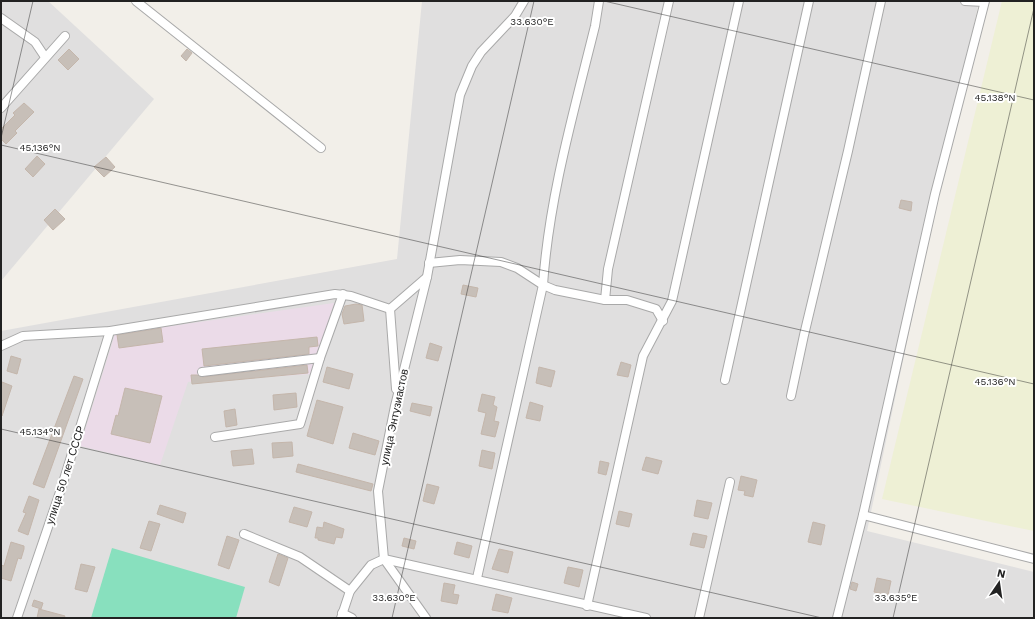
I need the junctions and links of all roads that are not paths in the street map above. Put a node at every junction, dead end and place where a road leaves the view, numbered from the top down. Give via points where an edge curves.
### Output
1 (136, 1) edge
2 (524, 1) edge
3 (599, 1) edge
4 (669, 1) edge
5 (739, 1) edge
6 (809, 1) edge
7 (881, 1) edge
8 (965, 1) edge
9 (984, 2) edge
10 (1, 18) edge
11 (65, 36) dead end
12 (45, 57) junction
13 (1, 108) edge
14 (321, 148) dead end
15 (429, 263) junction
16 (427, 277) junction
17 (543, 285) junction
18 (343, 294) junction
19 (605, 300) junction
20 (390, 309) junction
21 (663, 321) junction
22 (110, 331) junction
23 (1, 347) edge
24 (320, 358) junction
25 (202, 372) dead end
26 (724, 380) dead end
27 (791, 396) dead end
28 (395, 406) junction
29 (215, 437) dead end
30 (730, 482) dead end
31 (863, 515) junction
32 (244, 534) dead end
33 (384, 559) junction
34 (1034, 559) edge
35 (477, 578) junction
36 (350, 591) junction
37 (587, 606) junction
38 (341, 616) edge
39 (17, 618) edge
40 (352, 618) edge
41 (426, 618) edge
42 (646, 618) edge
43 (699, 618) edge
44 (837, 618) edge

1 - 14 street
2 - 15 street, улица Энтузиастов via 515,16 481,52 460,95
3 - 17 street via 555,192 546,244
4 - 19 street via 608,269
5 - 21 street via 672,301
6 - 26 street
7 - 27 street
8 - 9 street
9 - 31 street via 935,194
10 - 12 street via 35,42
11 - 12 street
12 - 13 street
15 - 16 street, улица Энтузиастов
15 - 17 street via 460,260 501,262 517,268
16 - 20 street
16 - 28 street, улица Энтузиастов
17 - 19 street via 555,290
17 - 35 street
18 - 20 street
18 - 22 street
18 - 24 street
19 - 21 street via 627,300 656,309
20 - 28 street via 396,378
21 - 37 street via 643,356
22 - 23 street via 23,336
22 - 39 street, улица 50 лет СССР via 61,489
24 - 25 street
24 - 29 street via 300,424
28 - 33 street, улица Энтузиастов via 378,491
30 - 43 street
31 - 34 street
31 - 44 street
32 - 36 street via 300,557
33 - 35 street
33 - 36 street via 371,565
33 - 41 street
35 - 37 street
36 - 38 street
37 - 42 street
38 - 40 street

